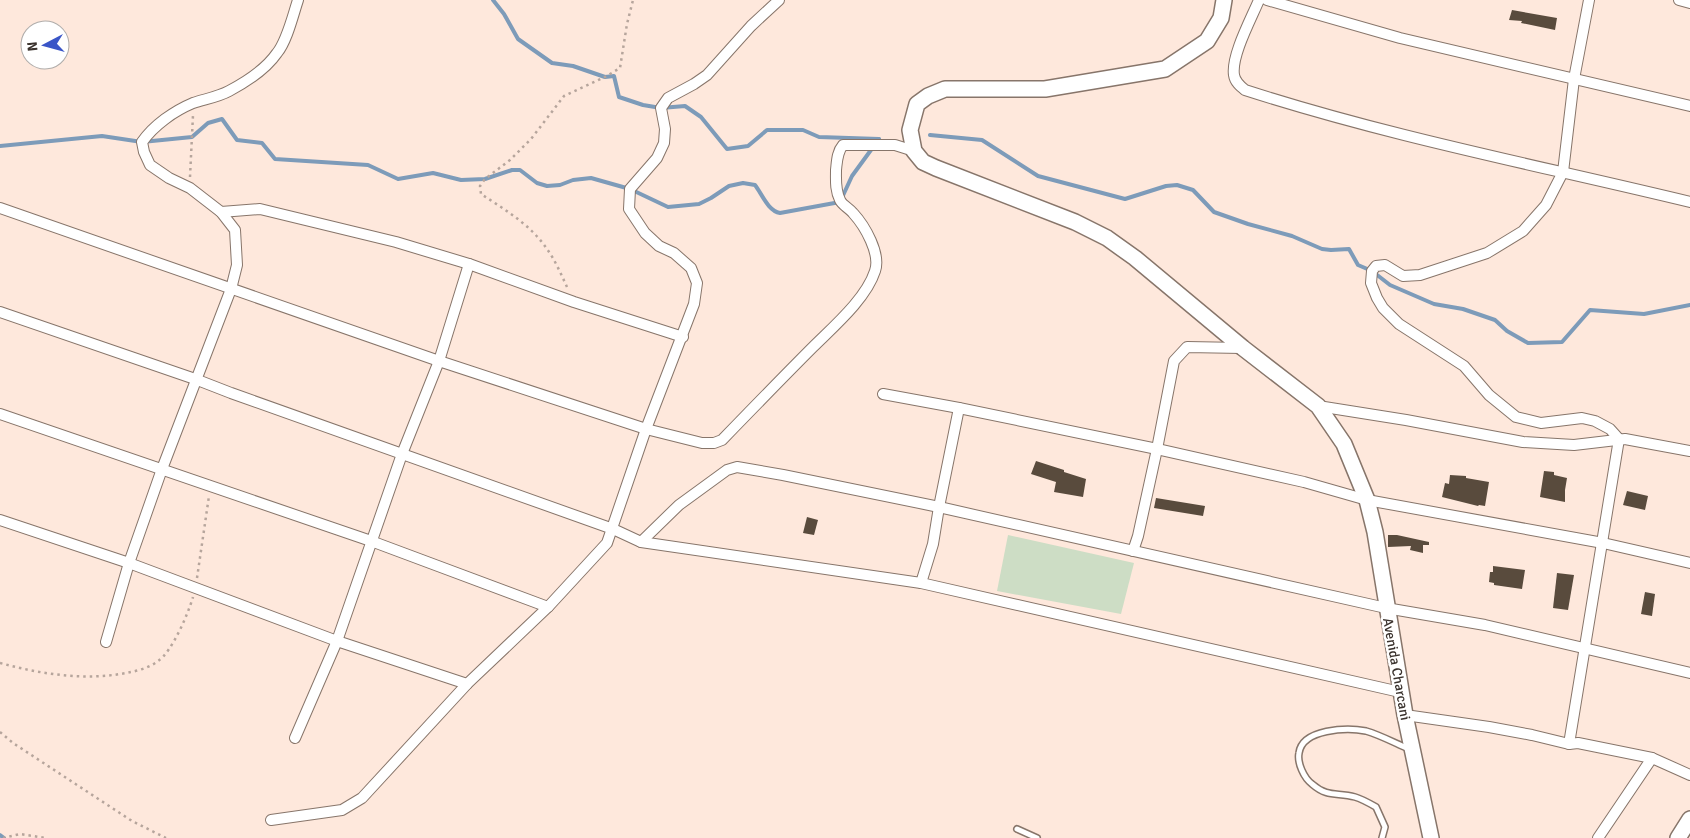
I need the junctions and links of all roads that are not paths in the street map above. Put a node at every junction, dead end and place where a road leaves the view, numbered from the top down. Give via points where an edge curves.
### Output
1 (298, 0) edge
2 (779, 0) edge
3 (1224, 0) edge
4 (1259, 0) edge
5 (1267, 0) edge
6 (1589, 0) edge
7 (1679, 0) edge
8 (1690, 3) edge
9 (1574, 79) junction
10 (1690, 106) edge
11 (913, 149) junction
12 (1563, 172) junction
13 (1690, 202) edge
14 (0, 208) edge
15 (221, 212) junction
16 (469, 264) junction
17 (231, 289) junction
18 (0, 312) edge
19 (683, 337) junction
20 (1243, 348) junction
21 (439, 361) junction
22 (196, 379) junction
23 (883, 394) dead end
24 (1318, 406) junction
25 (959, 408) junction
26 (0, 414) edge
27 (646, 429) junction
28 (1620, 439) junction
29 (1157, 449) junction
30 (1690, 450) edge
31 (402, 454) junction
32 (162, 469) junction
33 (1367, 500) junction
34 (939, 507) junction
35 (0, 520) edge
36 (613, 529) junction
37 (371, 541) junction
38 (641, 542) junction
39 (1603, 543) junction
40 (1133, 551) junction
41 (1690, 562) edge
42 (129, 564) junction
43 (921, 583) junction
44 (548, 607) junction
45 (1386, 608) junction
46 (337, 641) junction
47 (106, 642) dead end
48 (1585, 648) junction
49 (1690, 673) edge
50 (467, 684) junction
51 (1400, 692) junction
52 (1405, 715) junction
53 (295, 738) dead end
54 (1570, 744) junction
55 (1413, 751) junction
56 (1652, 758) junction
57 (1690, 775) edge
58 (1690, 819) edge
59 (270, 820) dead end
60 (1017, 829) dead end
61 (1037, 838) edge
62 (1382, 838) edge
63 (1431, 838) edge
64 (1598, 838) edge
65 (1678, 838) edge

1 - 15 street via 278,52 264,68 230,91 168,117 142,142 150,165 190,188
2 - 19 street via 707,74 668,98 661,108 664,143 630,189 629,209 645,233 691,268 697,283
3 - 11 main road via 1221,18 1207,40 1165,69 1045,89 945,89 928,96 917,104 910,130
4 - 12 street via 1234,61 1234,76 1245,90 1300,108
5 - 9 street via 1400,38
6 - 9 street
7 - 8 street
9 - 10 street
9 - 12 street
11 - 20 main road, Avenida Charcani via 923,162 936,168 1075,222 1107,238 1136,258
11 - 27 street via 895,145 843,145 840,149 836,190 840,202 853,213 868,236 877,262 876,272 863,294 843,317 722,440 702,443
12 - 13 street
12 - 28 street via 1546,204 1523,232 1487,253 1411,277 1385,265 1376,266 1371,283 1383,308 1399,324 1464,366 1489,395 1516,417 1541,423 1582,418 1596,420
14 - 17 street
15 - 16 street via 260,209 396,242
15 - 17 street via 234,230 236,239 237,265
16 - 19 street
16 - 21 street
17 - 21 street
17 - 22 street
18 - 22 street
19 - 27 street
20 - 24 main road, Avenida Charcani
20 - 29 street via 1187,347 1174,361
21 - 27 street
21 - 31 street
22 - 31 street
22 - 32 street
23 - 25 street
24 - 28 street via 1523,442 1574,445
24 - 33 main road, Avenida Charcani via 1344,444
25 - 29 street
25 - 34 street
26 - 32 street
27 - 36 street
28 - 30 street
28 - 39 street
29 - 33 street via 1304,482
29 - 40 street
31 - 36 street
31 - 37 street
32 - 37 street
32 - 42 street
33 - 39 street
33 - 45 main road, Avenida Charcani
34 - 38 street via 737,468 727,470 679,505
34 - 40 street
34 - 43 street via 933,544
35 - 42 street
36 - 38 street
36 - 44 street via 607,543
37 - 44 street
37 - 46 street
38 - 43 street
39 - 41 street
39 - 48 street
40 - 45 street
42 - 46 street
42 - 47 street
43 - 51 street
44 - 50 street
45 - 48 street via 1485,625
45 - 51 main road, Avenida Charcani
46 - 50 street
46 - 53 street
48 - 49 street
48 - 54 street
50 - 59 street via 362,798 342,810
51 - 52 main road, Avenida Charcani
52 - 54 street via 1532,734
52 - 55 main road, Avenida Charcani
54 - 56 street
55 - 62 lane via 1366,731 1338,729 1313,735 1301,745 1298,755 1301,768 1310,783 1325,794 1355,797 1376,806 1385,827
55 - 63 main road, Avenida Charcani
56 - 57 street
56 - 64 street
58 - 65 main road
60 - 61 lane

